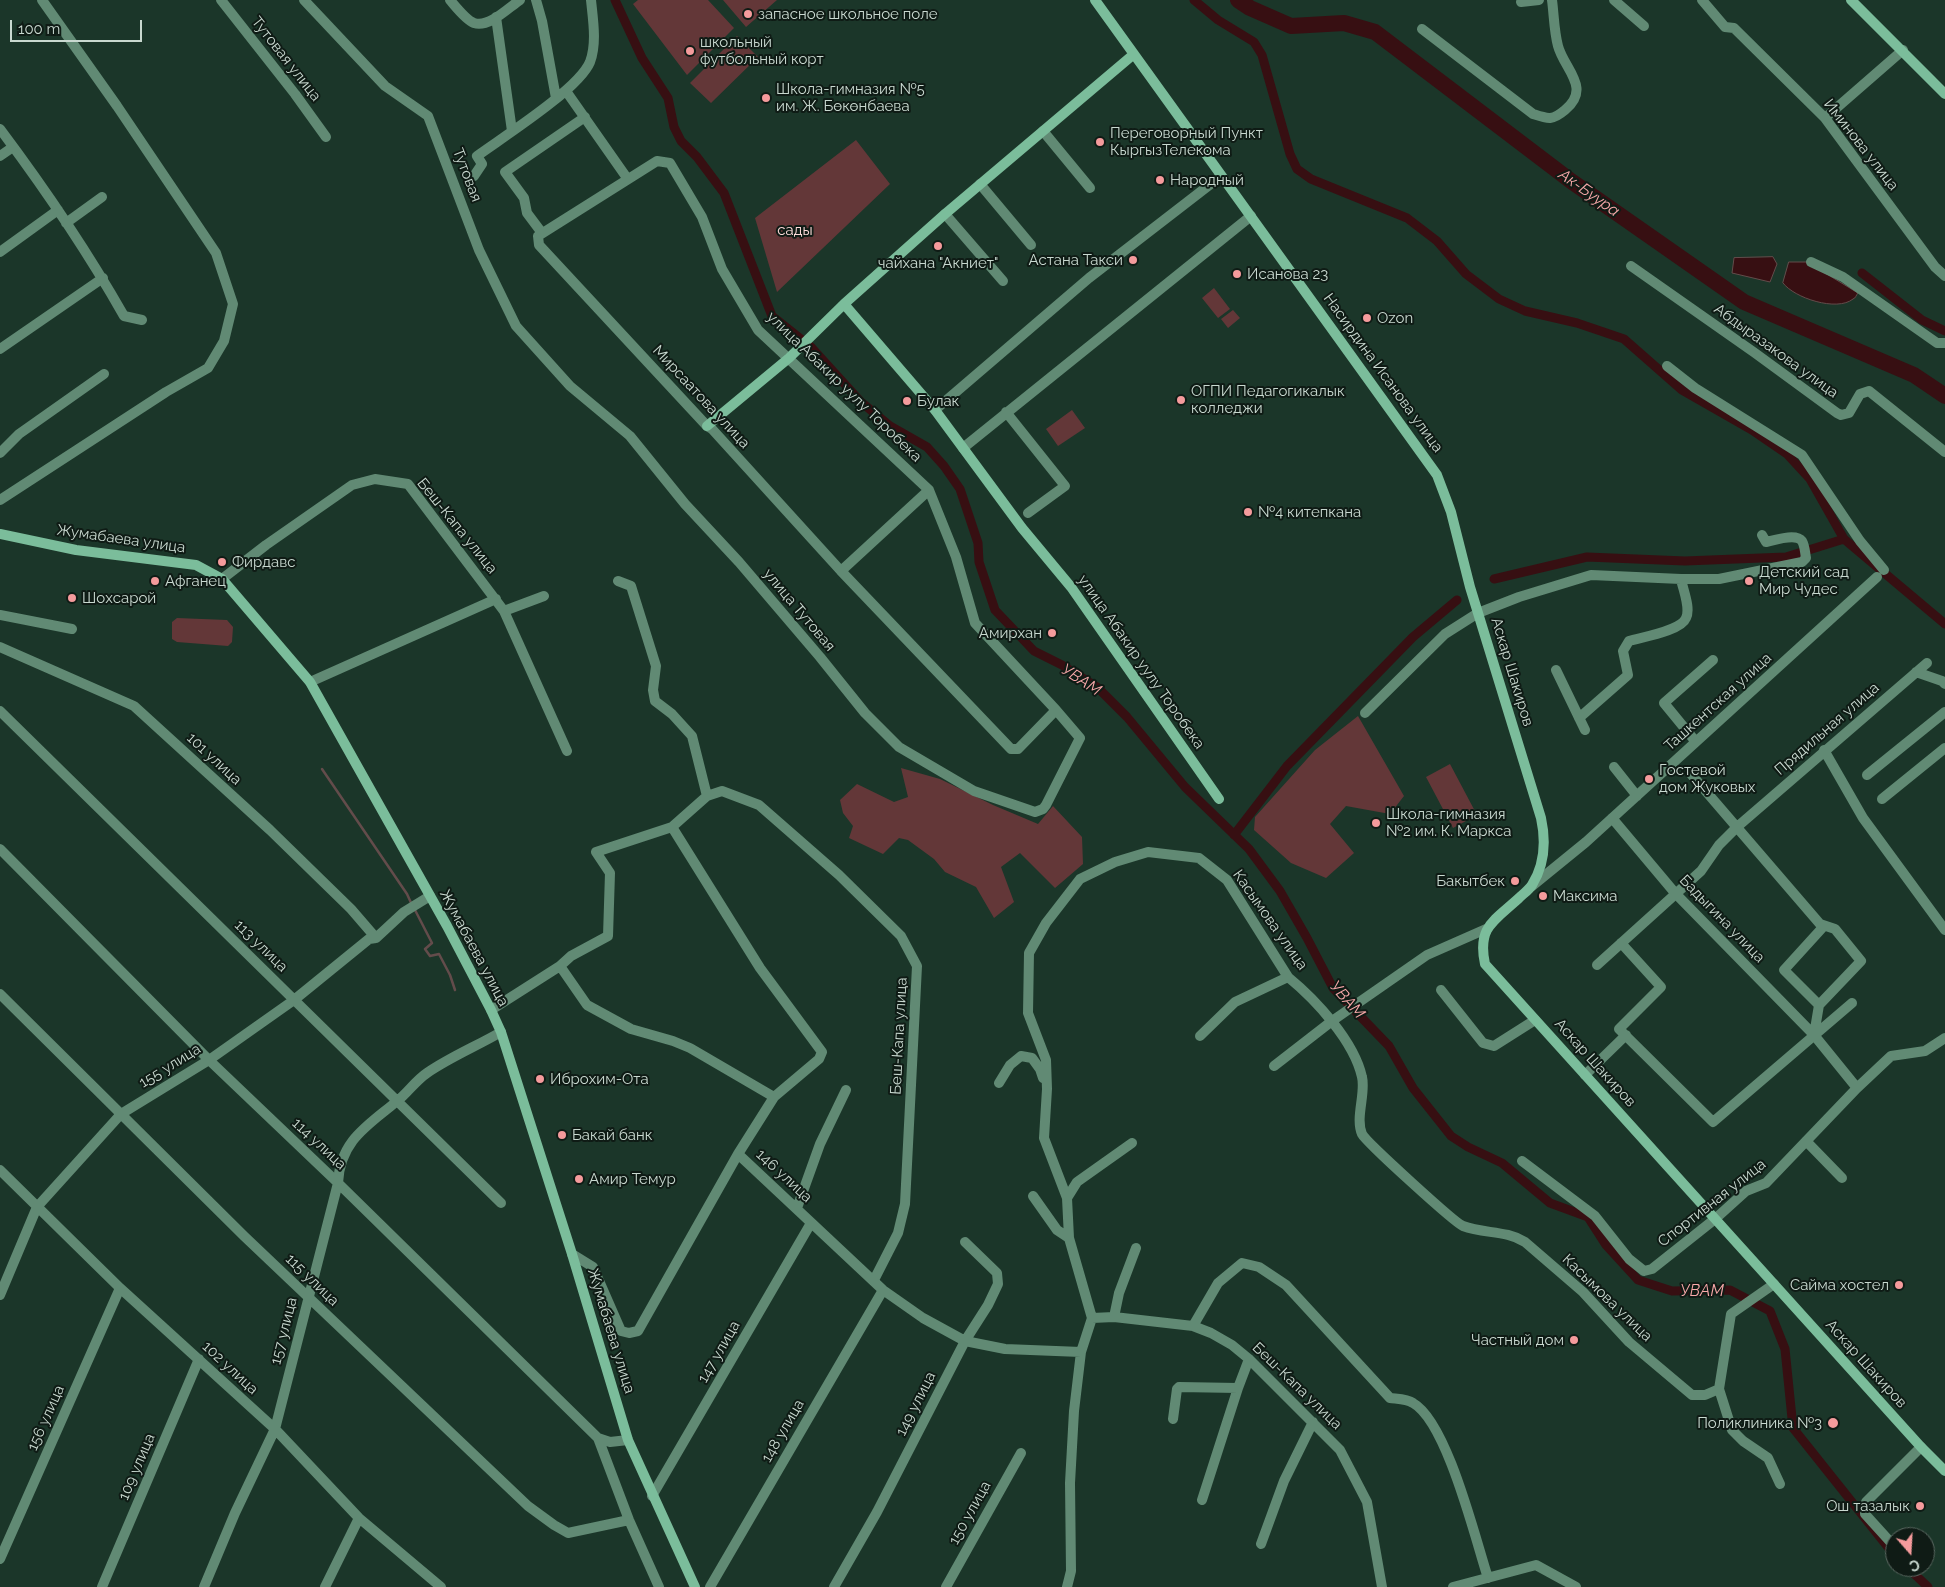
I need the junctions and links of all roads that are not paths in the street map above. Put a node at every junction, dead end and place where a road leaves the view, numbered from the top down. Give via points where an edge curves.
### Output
1 (42, 0) edge
2 (221, 0) edge
3 (304, 0) edge
4 (450, 0) edge
5 (520, 0) edge
6 (536, 0) edge
7 (592, 0) edge
8 (1095, 0) edge
9 (1540, 0) edge
10 (1552, 0) edge
11 (1614, 0) edge
12 (1702, 0) edge
13 (1851, 0) edge
14 (1521, 2) dead end
15 (496, 17) junction
16 (1644, 26) dead end
17 (1422, 28) dead end
18 (1902, 50) junction
19 (1134, 54) junction
20 (566, 91) junction
21 (1945, 94) edge
22 (556, 98) junction
23 (585, 117) junction
24 (1824, 118) junction
25 (0, 129) edge
26 (512, 131) junction
27 (1043, 131) junction
28 (326, 137) dead end
29 (13, 147) junction
30 (0, 156) edge
31 (474, 176) dead end
32 (1222, 176) junction
33 (627, 178) junction
34 (980, 184) junction
35 (1090, 188) dead end
36 (102, 197) dead end
37 (58, 210) junction
38 (945, 214) junction
39 (1251, 216) junction
40 (66, 223) junction
41 (542, 234) junction
42 (1032, 245) dead end
43 (0, 252) edge
44 (1811, 262) dead end
45 (1631, 266) dead end
46 (1945, 276) edge
47 (103, 278) junction
48 (1003, 281) dead end
49 (844, 304) junction
50 (142, 320) dead end
51 (1945, 343) edge
52 (0, 349) edge
53 (791, 355) junction
54 (1667, 366) dead end
55 (104, 374) dead end
56 (570, 386) joint
57 (935, 410) junction
58 (1006, 412) junction
59 (706, 426) junction
60 (963, 448) junction
61 (1945, 452) edge
62 (0, 453) edge
63 (929, 490) junction
64 (0, 500) edge
65 (1028, 513) dead end
66 (0, 534) edge
67 (1762, 535) dead end
68 (841, 571) junction
69 (1681, 579) junction
70 (222, 580) junction
71 (618, 581) dead end
72 (544, 596) dead end
73 (496, 600) junction
74 (1477, 610) junction
75 (504, 611) junction
76 (0, 615) edge
77 (72, 628) dead end
78 (0, 647) edge
79 (1712, 660) dead end
80 (1927, 663) dead end
81 (1556, 670) dead end
82 (1916, 672) junction
83 (310, 682) junction
84 (1945, 684) edge
85 (1056, 710) junction
86 (0, 711) edge
87 (1945, 712) edge
88 (1365, 713) dead end
89 (1579, 718) junction
90 (1585, 730) dead end
91 (1696, 742) junction
92 (1945, 748) edge
93 (1824, 750) junction
94 (567, 751) dead end
95 (1614, 766) dead end
96 (1691, 774) dead end
97 (1867, 775) dead end
98 (707, 796) junction
99 (1637, 796) junction
100 (1219, 799) dead end
101 (1882, 799) dead end
102 (1612, 818) junction
103 (672, 826) junction
104 (1737, 827) junction
105 (0, 850) edge
106 (1532, 886) junction
107 (1675, 893) junction
108 (430, 896) junction
109 (1824, 926) junction
110 (1486, 929) junction
111 (1945, 930) edge
112 (376, 938) junction
113 (1621, 943) junction
114 (1597, 965) dead end
115 (560, 966) junction
116 (1288, 977) junction
117 (1441, 990) dead end
118 (0, 994) edge
119 (294, 1000) junction
120 (1852, 1003) dead end
121 (1819, 1005) junction
122 (491, 1010) junction
123 (1335, 1019) junction
124 (1535, 1020) junction
125 (501, 1032) junction
126 (1626, 1035) junction
127 (1200, 1036) dead end
128 (1814, 1036) junction
129 (1945, 1038) edge
130 (209, 1060) junction
131 (1274, 1066) dead end
132 (1585, 1075) junction
133 (999, 1083) dead end
134 (1857, 1088) junction
135 (1047, 1089) junction
136 (846, 1090) dead end
137 (774, 1097) junction
138 (398, 1101) junction
139 (120, 1114) junction
140 (1806, 1142) junction
141 (1132, 1144) dead end
142 (738, 1154) junction
143 (1522, 1161) dead end
144 (0, 1170) edge
145 (1842, 1178) dead end
146 (338, 1183) junction
147 (1033, 1196) dead end
148 (1067, 1198) junction
149 (501, 1203) dead end
150 (37, 1207) junction
151 (797, 1208) junction
152 (1715, 1219) junction
153 (811, 1223) junction
154 (1069, 1238) junction
155 (965, 1242) dead end
156 (1136, 1248) dead end
157 (572, 1254) junction
158 (874, 1280) junction
159 (1774, 1284) junction
160 (120, 1288) junction
161 (883, 1290) junction
162 (0, 1295) edge
163 (308, 1298) junction
164 (1114, 1317) junction
165 (1092, 1318) junction
166 (1193, 1326) junction
167 (965, 1341) junction
168 (1081, 1352) junction
169 (1249, 1359) junction
170 (199, 1360) junction
171 (1238, 1388) junction
172 (1719, 1389) junction
173 (1173, 1419) dead end
174 (1313, 1422) junction
175 (275, 1430) junction
176 (598, 1438) junction
177 (628, 1440) junction
178 (1921, 1447) junction
179 (1021, 1453) dead end
180 (1945, 1472) edge
181 (1780, 1484) dead end
182 (652, 1496) junction
183 (1202, 1500) dead end
184 (359, 1518) junction
185 (629, 1520) junction
186 (1885, 1536) edge
187 (1261, 1544) dead end
188 (0, 1559) edge
189 (1488, 1578) junction
190 (437, 1586) edge
191 (102, 1587) edge
192 (204, 1587) edge
193 (325, 1587) edge
194 (659, 1587) edge
195 (695, 1587) edge
196 (710, 1587) edge
197 (834, 1587) edge
198 (946, 1587) edge
199 (1067, 1587) edge
200 (1382, 1587) edge
201 (1453, 1587) edge
202 (1576, 1587) edge

1 - 64 street via 216,253 233,304 224,341 208,368
2 - 28 street, Тутовая улица
3 - 56 street, Тутовая via 385,86 428,116 479,250 516,326
4 - 15 street via 472,22 483,24
5 - 15 street
6 - 22 street
7 - 20 street via 594,34 590,62
8 - 19 street, Насирдина Исанова улица
9 - 14 street
10 - 17 street via 1558,47 1576,82 1575,98 1556,118 1533,114
11 - 16 street
12 - 24 street, Иминова улица via 1725,27 1734,28
13 - 18 street
15 - 26 street
18 - 21 street
18 - 24 street
19 - 27 street
19 - 32 street, Насирдина Исанова улица
20 - 22 street
20 - 23 street
22 - 26 street
23 - 33 street
23 - 41 street via 505,172 524,198 527,212
24 - 46 street, Иминова улица
25 - 29 street
26 - 31 street via 477,156 482,164
27 - 34 street
27 - 35 street
29 - 30 street
29 - 37 street
32 - 39 street, Насирдина Исанова улица
32 - 57 street via 1089,278
33 - 41 street, улица Абакир уулу Торобека
33 - 53 street, улица Абакир уулу Торобека via 657,161 670,163 702,217 722,269 758,330
34 - 38 street
34 - 42 street
36 - 40 street
37 - 40 street
37 - 43 street
38 - 48 street
38 - 49 street
39 - 58 street
39 - 74 street, Насирдина Исанова улица via 1437,475 1451,512
40 - 47 street
41 - 59 street, Мирсаатова улица via 538,236 539,245
44 - 51 street via 1843,277 1937,342
45 - 61 street, Абдыразакова улица via 1837,414 1849,413 1860,394 1869,391
47 - 50 street via 124,316
47 - 52 street
49 - 53 street
49 - 57 street, улица Абакир уулу Торобека
53 - 59 street
53 - 63 street, улица Абакир уулу Торобека
54 - 91 street, Ташкентская улица via 1695,388 1802,455 1881,573
55 - 62 street via 18,434
56 - 85 street, улица Тутовая via 630,436 865,713 899,747 974,791 1035,812 1046,805 1080,738
57 - 60 street, улица Абакир уулу Торобека
58 - 60 street
58 - 65 street via 1065,486
59 - 68 street, Мирсаатова улица
60 - 100 street, улица Абакир уулу Торобека via 1071,588
63 - 68 street
63 - 85 street, улица Абакир уулу Торобека via 956,557 975,623
66 - 70 street, Жумабаева улица via 76,550 196,564
67 - 69 street via 1766,542 1796,537 1804,544 1806,558 1802,562 1719,579
68 - 85 street, Мирсаатова улица via 1011,749 1018,749
69 - 74 street via 1591,575
69 - 89 street via 1687,606 1686,618 1678,627 1629,641 1624,650 1628,675
70 - 73 street, Беш-Капа улица via 352,485 375,479 408,484
70 - 83 street, Жумабаева улица
71 - 98 street via 631,586 645,629 656,666 655,701 692,736
72 - 75 street
73 - 75 street, Беш-Капа улица
73 - 83 street
74 - 88 street via 1445,634
74 - 106 street, Аскар Шакиров via 1545,837 1540,866
75 - 94 street, Беш-Капа улица
76 - 77 street
78 - 112 street, 101 улица via 134,706 270,830
79 - 91 street via 1664,703
80 - 82 street, Прядильная улица
81 - 89 street
82 - 84 street
82 - 93 street, Прядильная улица
83 - 108 street, Жумабаева улица
86 - 119 street, 113 улица
87 - 97 street
89 - 90 street
91 - 99 street, Ташкентская улица
92 - 101 street
93 - 104 street, Прядильная улица
93 - 111 street via 1863,818
95 - 99 street
96 - 104 street
98 - 103 street
98 - 158 street, Беш-Капа улица via 722,791 759,805 839,875 901,936 917,966 905,1204 898,1233
99 - 102 street, Ташкентская улица
102 - 106 street, Ташкентская улица
102 - 107 street, Бадыгина улица
103 - 115 street via 596,852 610,874 608,936 571,956
103 - 137 street via 760,968 822,1052 819,1059
104 - 107 street, Прядильная улица via 1719,844 1701,871
104 - 109 street
105 - 130 street, 114 улица
106 - 110 street, Аскар Шакиров
107 - 113 street, Прядильная улица
107 - 128 street, Бадыгина улица
108 - 112 street, 155 улица
108 - 122 street, Жумабаева улица
109 - 121 street via 1784,970
109 - 121 street via 1835,930 1861,961
110 - 123 street via 1427,954
110 - 124 street, Аскар Шакиров via 1481,948 1485,964
112 - 119 street, 155 улица via 369,940
113 - 114 street, Прядильная улица
113 - 126 street via 1661,987 1619,1029
115 - 122 street
115 - 137 street via 587,1005 631,1029 690,1048
116 - 123 street, Касымова улица
116 - 127 street via 1235,1002
116 - 135 street, Касымова улица via 1227,880 1199,858 1148,852 1115,862 1080,879 1046,923 1029,954 1028,1013 1046,1060
117 - 124 street via 1483,1044 1494,1046
118 - 139 street, 115 улица
119 - 130 street, 155 улица
119 - 138 street, 113 улица
120 - 128 street
121 - 128 street
122 - 125 street, Жумабаева улица
123 - 131 street
123 - 172 street, Касымова улица via 1362,1078 1362,1134 1378,1151 1462,1226 1514,1236 1525,1242 1583,1292 1629,1342 1692,1395 1705,1395
124 - 132 street, Аскар Шакиров
125 - 138 street, 157 улица via 425,1074
125 - 157 street, Жумабаева улица
126 - 128 street via 1713,1122
126 - 132 street
128 - 134 street, Бадыгина улица
129 - 134 street, Спортивная улица via 1925,1051 1891,1056
130 - 139 street, 155 улица
130 - 146 street, 114 улица
132 - 152 street, Аскар Шакиров
133 - 135 street via 1010,1065 1021,1056 1032,1058
134 - 140 street, Спортивная улица
135 - 148 street, Касымова улица via 1044,1138
136 - 151 street via 820,1144
137 - 142 street
138 - 146 street, 157 улица via 367,1124 350,1145 339,1166
138 - 149 street, 113 улица
139 - 150 street, 155 улица
139 - 163 street, 115 улица
140 - 145 street
140 - 152 street, Спортивная улица via 1766,1183 1746,1191
141 - 148 street via 1077,1182
142 - 151 street, 146 улица
142 - 157 street, 146 улица via 638,1331 621,1330 592,1268
143 - 152 street, Спортивная улица via 1595,1216 1629,1259 1644,1271 1652,1269
144 - 150 street, 102 улица
146 - 163 street, 157 улица
146 - 176 street, 114 улица
147 - 154 street via 1057,1230
148 - 154 street, Касымова улица
150 - 160 street, 102 улица
150 - 162 street, 155 улица
151 - 153 street, 146 улица
152 - 159 street, Аскар Шакиров
153 - 158 street, 146 улица
153 - 182 street, 147 улица
154 - 165 street, Касымова улица
155 - 167 street, 149 улица via 997,1273 998,1284
156 - 164 street via 1119,1293
157 - 177 street, Жумабаева улица
158 - 161 street, 146 улица
159 - 172 street via 1730,1314
159 - 178 street, Аскар Шакиров
160 - 170 street, 102 улица
160 - 188 street, 156 улица
161 - 167 street, 146 улица via 923,1318
161 - 196 street, 148 улица
163 - 175 street, 157 улица
163 - 185 street, 115 улица via 528,1506 554,1525 568,1533
164 - 165 street, Беш-Капа улица
164 - 166 street, Беш-Капа улица
165 - 168 street
166 - 169 street, Беш-Капа улица via 1232,1345
166 - 189 street via 1218,1283 1242,1263 1259,1267 1286,1285 1390,1398 1412,1402 1429,1416 1450,1457
167 - 168 street, 146 улица via 1005,1349
167 - 197 street, 149 улица via 877,1512
168 - 199 street via 1074,1411 1070,1482 1071,1571
169 - 171 street
169 - 174 street, Беш-Капа улица
170 - 175 street, 102 улица
170 - 191 street, 109 улица
171 - 173 street via 1179,1387
171 - 183 street
172 - 181 street via 1732,1430 1742,1442 1768,1458
174 - 187 street via 1284,1481
174 - 200 street, Беш-Капа улица via 1340,1450 1367,1502
175 - 184 street, 102 улица
175 - 192 street, 157 улица
176 - 177 street via 610,1442
176 - 185 street
177 - 182 street, Жумабаева улица
178 - 180 street, Аскар Шакиров
178 - 186 street via 1866,1502 1864,1514
179 - 198 street, 150 улица
182 - 195 street, Жумабаева улица
184 - 190 street, 102 улица
184 - 193 street
185 - 194 street
189 - 201 street
189 - 202 street via 1536,1565

